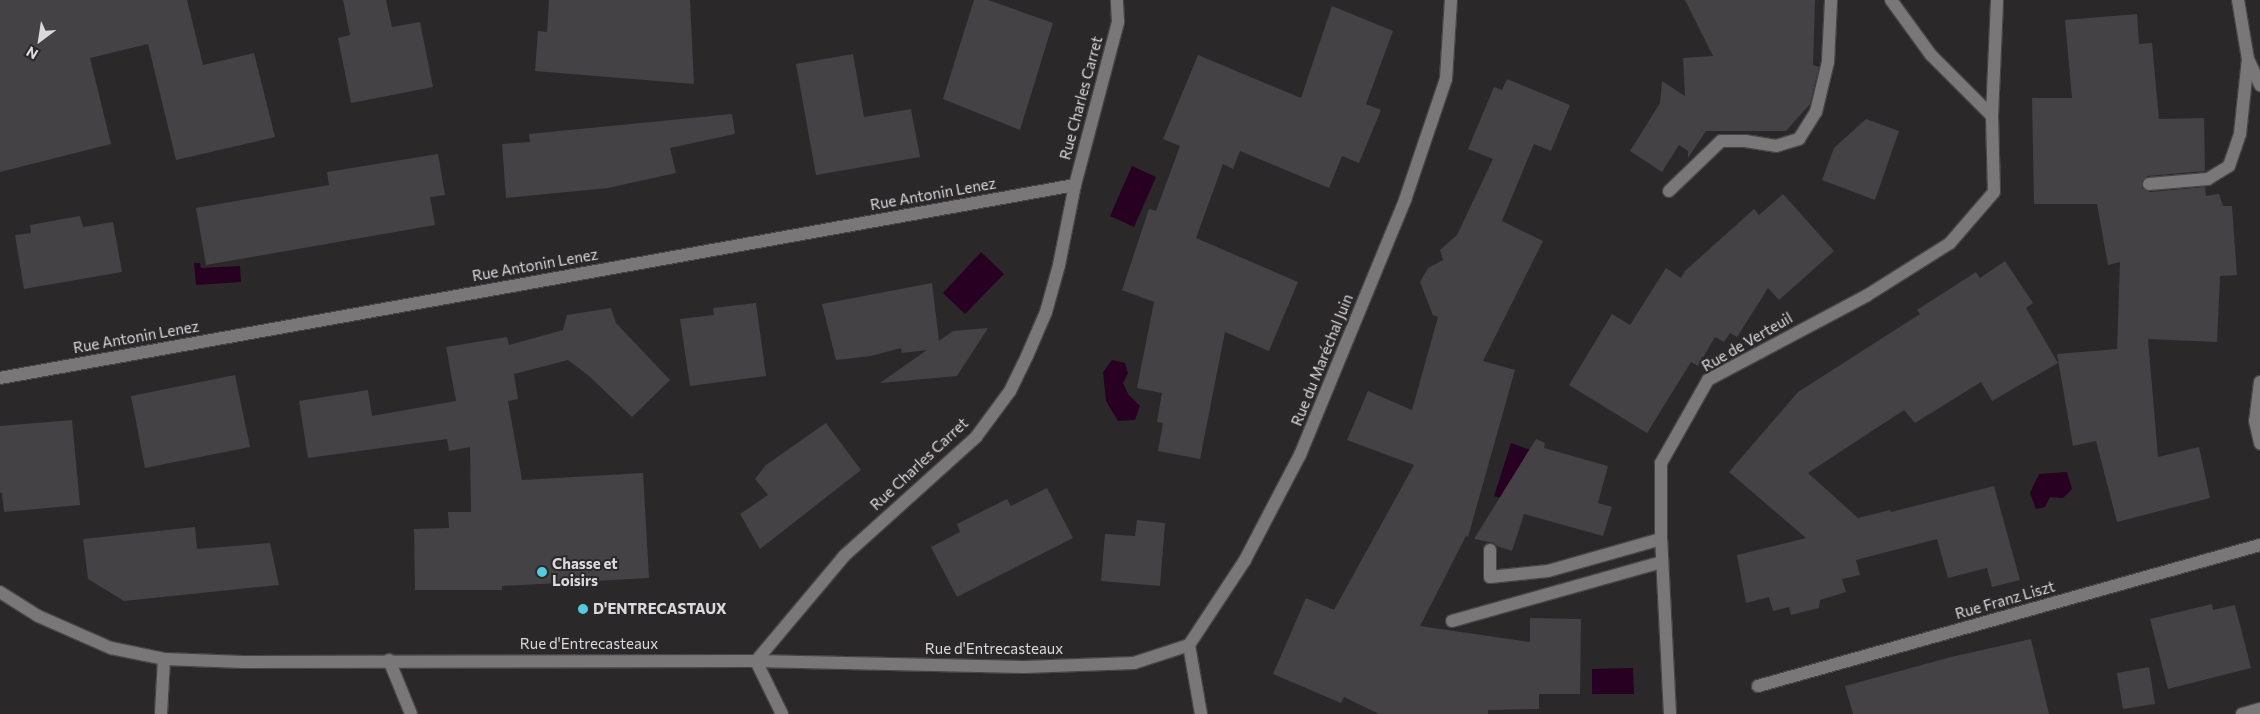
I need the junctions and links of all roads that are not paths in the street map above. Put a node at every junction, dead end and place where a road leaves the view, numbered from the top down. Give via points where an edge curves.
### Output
1 (1116, 0) edge
2 (1451, 0) edge
3 (1831, 0) edge
4 (1891, 0) edge
5 (1997, 0) edge
6 (2238, 0) edge
7 (2248, 59) junction
8 (2260, 85) edge
9 (1992, 116) junction
10 (2149, 184) dead end
11 (1075, 185) junction
12 (1670, 191) dead end
13 (0, 378) edge
14 (2260, 382) edge
15 (2260, 443) edge
16 (1661, 539) junction
17 (2260, 545) edge
18 (1490, 550) dead end
19 (1662, 562) junction
20 (0, 592) edge
21 (1452, 621) dead end
22 (1189, 645) junction
23 (164, 659) junction
24 (389, 660) junction
25 (756, 661) junction
26 (1758, 686) dead end
27 (2260, 709) edge
28 (161, 714) edge
29 (411, 714) edge
30 (782, 714) edge
31 (1202, 714) edge
32 (1670, 714) edge
33 (2242, 714) edge

1 - 11 street, Rue Charles Carret via 1118,22
2 - 22 street, Rue du Maréchal Juin via 1446,79 1405,200 1300,455 1245,560
3 - 12 street via 1828,62 1816,112 1798,138 1776,146 1722,141
4 - 9 street via 1931,55
5 - 9 street, Rue de Verteuil
6 - 7 street
7 - 8 street
7 - 10 street via 2240,134 2229,166 2208,179
9 - 16 street, Rue de Verteuil via 1994,192 1950,243 1866,296 1708,380 1661,463
11 - 13 street, Rue Antonin Lenez
11 - 25 street, Rue Charles Carret via 1046,312 1010,391 976,437 844,556
14 - 15 street via 2255,421
16 - 18 street via 1548,572 1490,576
16 - 19 street, Rue de Verteuil
17 - 26 street, Rue Franz Liszt
19 - 21 street
19 - 32 street, Rue de Verteuil
20 - 23 street, Rue d'Entrecasteaux via 38,616 111,648
22 - 25 street, Rue d'Entrecasteaux via 1134,663 1024,668
22 - 31 street
23 - 24 street, Rue d'Entrecasteaux via 243,662
23 - 28 street
24 - 25 street, Rue d'Entrecasteaux
24 - 29 street
25 - 30 street
27 - 33 street

